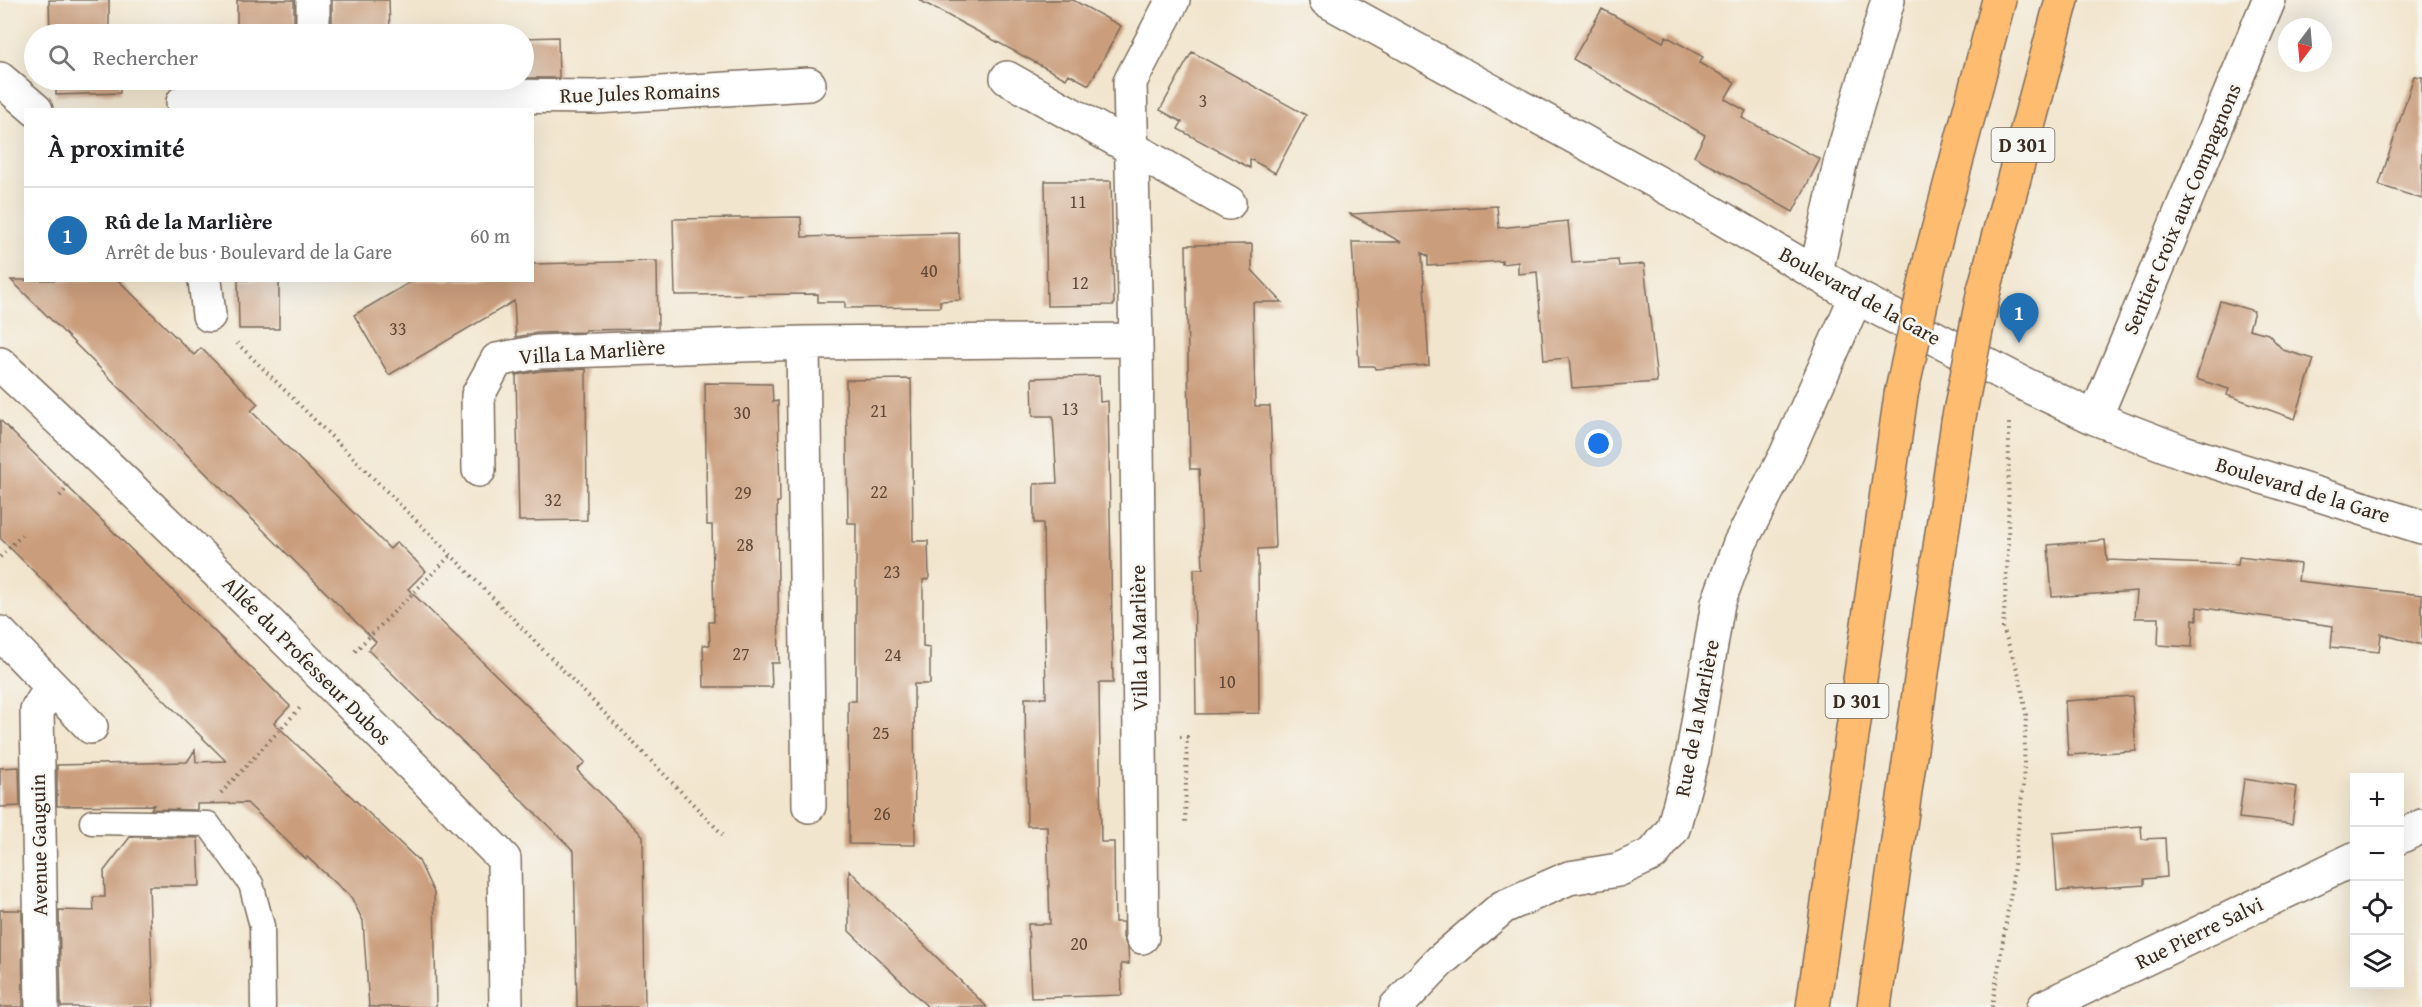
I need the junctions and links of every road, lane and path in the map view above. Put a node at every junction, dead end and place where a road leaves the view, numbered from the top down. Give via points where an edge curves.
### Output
1 (313, 0) edge
2 (1173, 0) edge
3 (1326, 0) edge
4 (1888, 0) edge
5 (1999, 0) edge
6 (2062, 0) edge
7 (2269, 0) edge
8 (313, 24) edge
9 (1007, 78) dead end
10 (0, 79) edge
11 (809, 84) dead end
12 (180, 107) edge
13 (34, 108) edge
14 (1132, 150) junction
15 (1229, 203) dead end
16 (1816, 272) junction
17 (205, 282) edge
18 (1856, 297) junction
19 (209, 315) joint
20 (1136, 340) junction
21 (802, 343) junction
22 (0, 364) edge
23 (2026, 385) junction
24 (2095, 418) junction
25 (479, 470) dead end
26 (2422, 527) edge
27 (22, 535) dead end
28 (451, 555) junction
29 (0, 557) edge
30 (0, 633) edge
31 (327, 680) junction
32 (52, 687) junction
33 (91, 727) dead end
34 (1187, 757) dead end
35 (809, 806) dead end
36 (92, 822) dead end
37 (1185, 823) dead end
38 (192, 824) junction
39 (2422, 826) edge
40 (2404, 835) edge
41 (726, 838) dead end
42 (2350, 861) edge
43 (1142, 937) dead end
44 (42, 1007) edge
45 (263, 1007) edge
46 (506, 1007) edge
47 (1396, 1007) edge
48 (1813, 1007) edge
49 (1874, 1007) edge
50 (1992, 1007) edge
51 (2044, 1007) edge

1 - 8 street
2 - 14 street, Villa La Marlière via 1130,82
3 - 16 street, Boulevard de la Gare
4 - 16 street via 1840,164
5 - 48 highway, D 301, bridge via 1931,257 1901,395
6 - 49 highway, D 301, bridge via 1984,290 1958,422
7 - 24 street, Sentier Croix aux Compagnons
9 - 14 street
10 - 13 street
11 - 12 street, Rue Jules Romains via 595,97 285,94
14 - 15 street
14 - 20 street, Villa La Marlière
16 - 18 street, Boulevard de la Gare
17 - 19 street
18 - 23 street, Boulevard de la Gare
18 - 47 street, Rue de la Marlière via 1786,455 1740,543 1718,603 1692,759 1673,829 1645,858 1618,870 1569,878 1503,907 1440,961
19 - 28 path
20 - 21 street, Villa La Marlière
20 - 43 street, Villa La Marlière
21 - 25 street, Villa La Marlière via 538,352 496,360 478,395
21 - 35 street
22 - 31 street, Allée du Professeur Dubos
23 - 24 street, Boulevard de la Gare
23 - 50 path via 2010,408 2003,628 2020,678 2026,715 2023,787
24 - 26 street, Boulevard de la Gare via 2182,452
27 - 29 path
28 - 31 path
28 - 41 path
30 - 32 street
31 - 38 path
31 - 46 street, Allée du Professeur Dubos via 504,859
32 - 33 street
32 - 44 street, Avenue Gauguin via 37,710
34 - 37 path
36 - 38 lane
38 - 45 lane via 208,824 251,884 262,926
39 - 40 street
42 - 51 street, Rue Pierre Salvi

